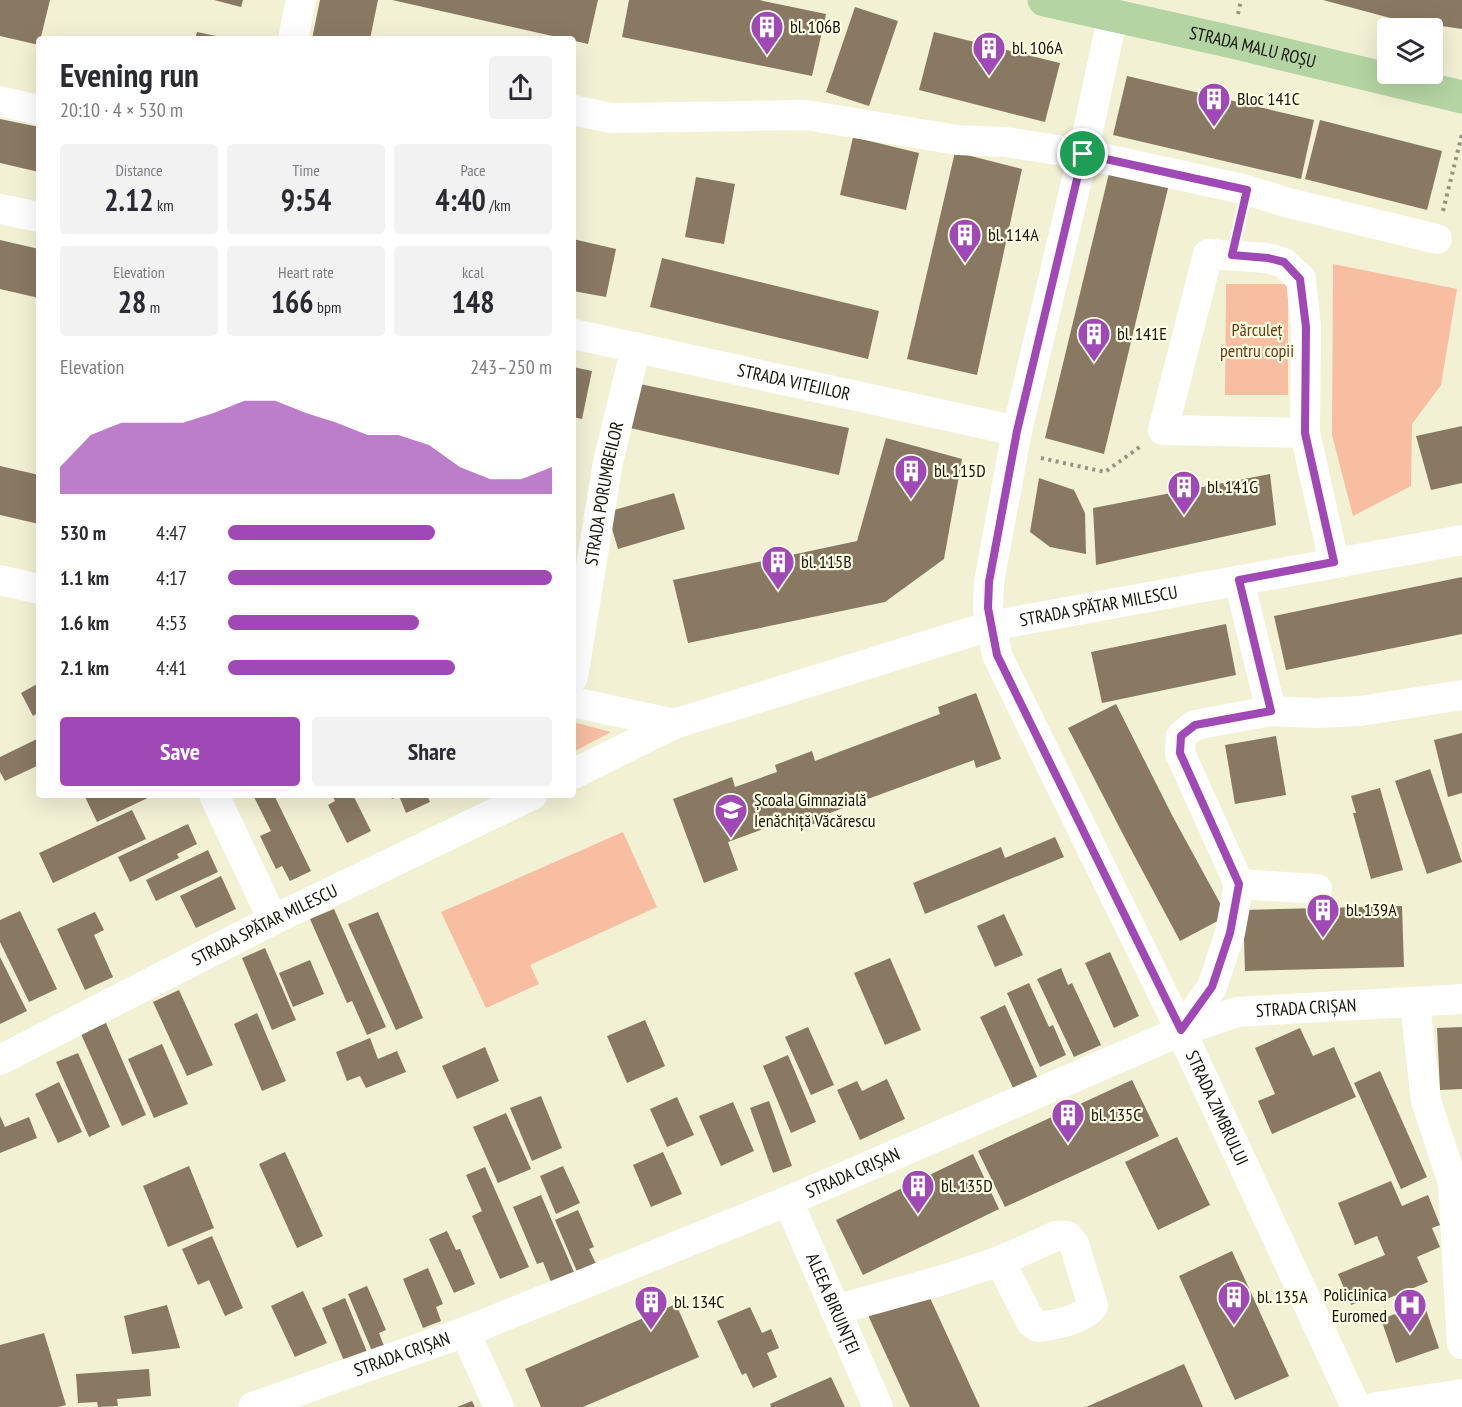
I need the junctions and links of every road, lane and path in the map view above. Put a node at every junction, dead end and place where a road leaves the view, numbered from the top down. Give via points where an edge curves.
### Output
1 (301, 0) edge
2 (1044, 0) edge
3 (1113, 15) junction
4 (294, 36) edge
5 (1462, 97) edge
6 (0, 101) edge
7 (36, 109) edge
8 (576, 111) edge
9 (1462, 134) edge
10 (1083, 154) junction
11 (0, 209) edge
12 (36, 216) edge
13 (1437, 239) joint
14 (576, 335) edge
15 (636, 347) junction
16 (1163, 430) junction
17 (1305, 433) junction
18 (1015, 441) junction
19 (1462, 540) edge
20 (1334, 562) junction
21 (0, 580) edge
22 (1239, 580) junction
23 (36, 588) edge
24 (990, 626) junction
25 (576, 659) edge
26 (1462, 695) edge
27 (576, 703) edge
28 (1271, 711) junction
29 (674, 724) junction
30 (576, 773) edge
31 (215, 798) edge
32 (525, 798) edge
33 (1239, 884) junction
34 (1317, 890) dead end
35 (273, 920) junction
36 (1462, 999) edge
37 (1415, 1003) junction
38 (1181, 1030) junction
39 (0, 1060) edge
40 (788, 1201) junction
41 (1000, 1261) dead end
42 (836, 1310) junction
43 (465, 1332) junction
44 (1462, 1344) edge
45 (1462, 1394) edge
46 (253, 1407) edge
47 (499, 1407) edge
48 (878, 1407) edge
49 (1356, 1407) edge
50 (1376, 1407) edge

1 - 4 street
2 - 3 main road, STRADA MALU ROȘU
3 - 5 main road, STRADA MALU ROȘU
3 - 10 street, STRADA ZIMBRULUI
6 - 7 street
8 - 10 street via 610,118 806,115 957,140 1005,142
9 - 13 path
10 - 13 street via 1247,190
10 - 18 street, STRADA ZIMBRULUI
11 - 12 street
14 - 15 street, STRADA VITEJILOR
15 - 18 street, STRADA VITEJILOR
15 - 25 street, STRADA PORUMBEILOR via 608,462
16 - 17 street
16 - 17 street via 1208,254 1284,262 1300,279 1306,327
16 - 18 path via 1105,472
17 - 20 street
18 - 24 street, STRADA ZIMBRULUI via 989,582
19 - 20 street, STRADA SPĂTAR MILESCU
20 - 22 street, STRADA SPĂTAR MILESCU
21 - 23 street
22 - 24 street, STRADA SPĂTAR MILESCU
22 - 28 street
24 - 29 street, STRADA SPĂTAR MILESCU
24 - 38 street, STRADA ZIMBRULUI via 997,655
26 - 28 street via 1360,711
27 - 29 street, STRADA SPĂTAR MILESCU
28 - 33 street via 1195,725 1181,736 1180,753
29 - 30 street, STRADA SPĂTAR MILESCU
31 - 35 street
32 - 35 street, STRADA SPĂTAR MILESCU
33 - 34 street
33 - 38 street via 1230,933 1212,987
35 - 39 street, STRADA SPĂTAR MILESCU
36 - 37 street, STRADA CRIȘAN
37 - 38 street, STRADA CRIȘAN via 1237,1012
37 - 44 street via 1426,1101 1453,1183
38 - 40 street, STRADA CRIȘAN
38 - 49 street, STRADA ZIMBRULUI
40 - 42 street, ALEEA BIRUINȚEI
40 - 43 street, STRADA CRIȘAN
41 - 42 street
42 - 48 street, ALEEA BIRUINȚEI
43 - 46 street, STRADA CRIȘAN
43 - 47 street
45 - 50 street

